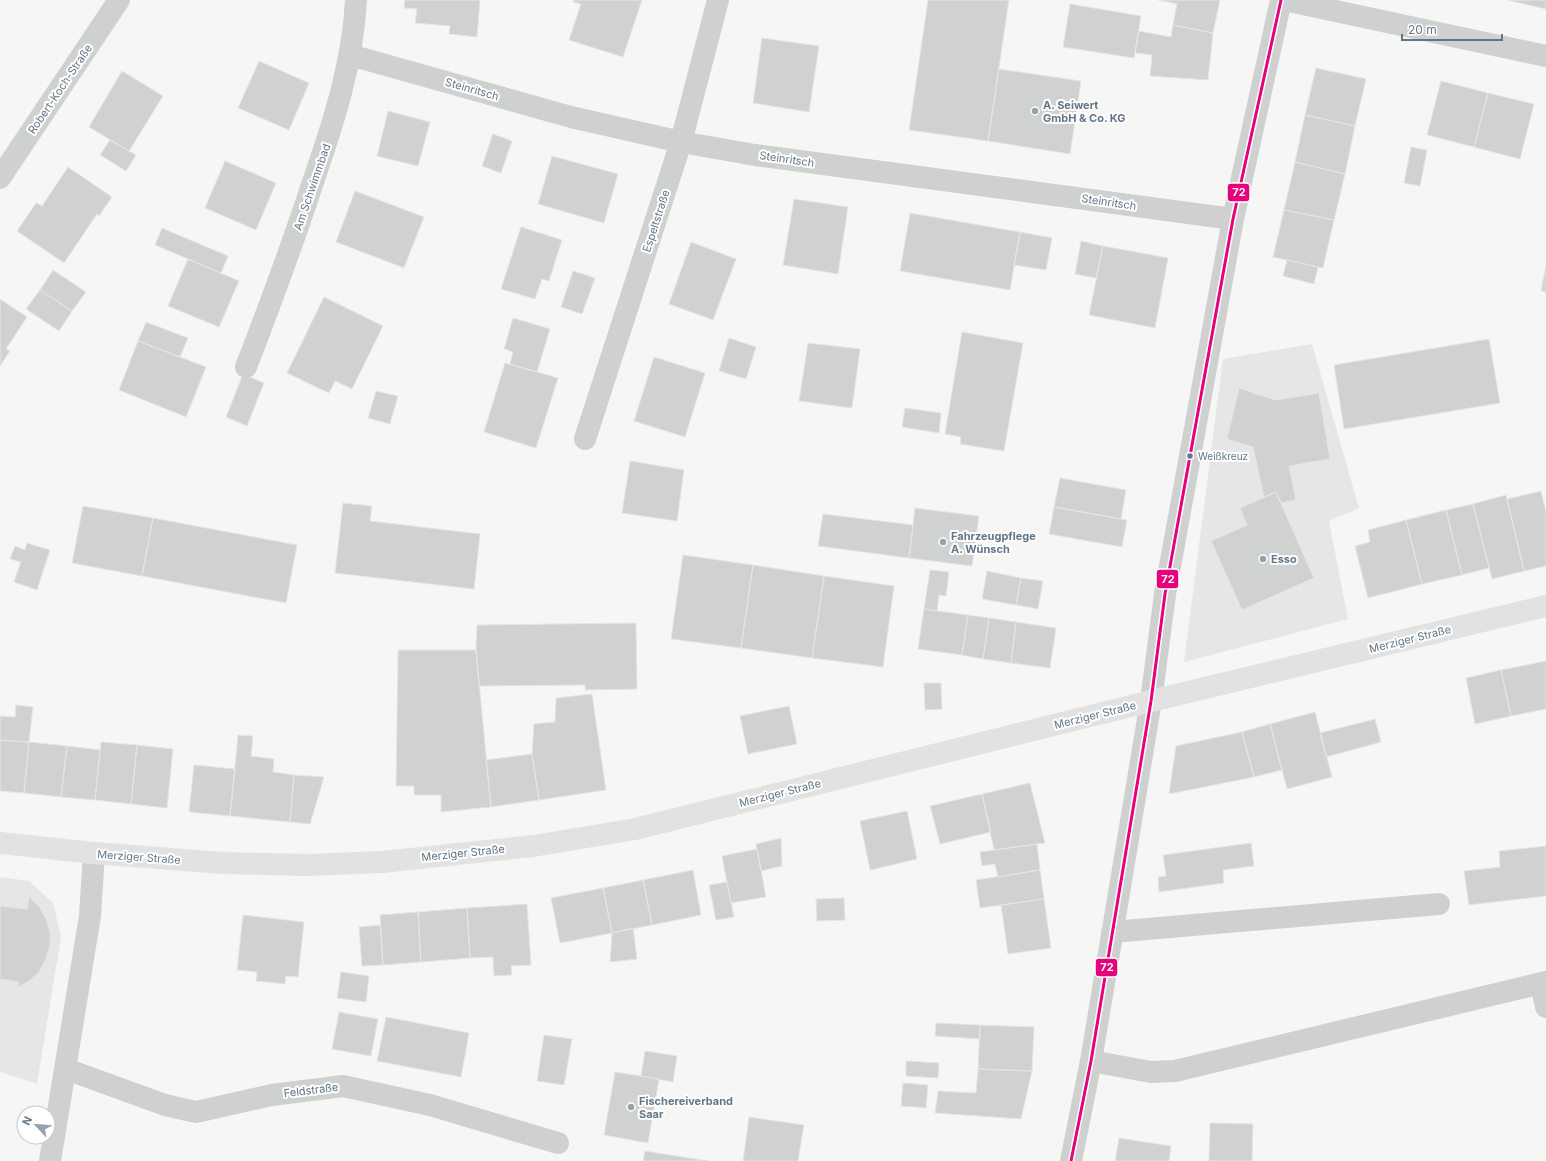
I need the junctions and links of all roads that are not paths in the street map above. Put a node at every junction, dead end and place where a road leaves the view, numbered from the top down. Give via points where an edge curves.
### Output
1 (119, 0) edge
2 (356, 0) edge
3 (718, 0) edge
4 (1281, 0) edge
5 (1284, 0) edge
6 (350, 55) junction
7 (1546, 56) edge
8 (681, 142) junction
9 (0, 178) edge
10 (1233, 219) junction
11 (246, 367) dead end
12 (585, 439) dead end
13 (1546, 606) edge
14 (1151, 701) junction
15 (0, 844) edge
16 (94, 853) junction
17 (1439, 904) dead end
18 (1112, 932) junction
19 (1544, 982) edge
20 (1546, 1007) edge
21 (1091, 1061) junction
22 (66, 1069) junction
23 (558, 1143) dead end
24 (51, 1152) edge
25 (1072, 1161) edge

1 - 9 street, Robert-Koch-Straße
2 - 6 street, Am Schwimmbad
3 - 8 street, Espeltstraße
4 - 10 street
5 - 7 street
6 - 8 street, Steinritsch via 571,117
6 - 11 street, Am Schwimmbad via 329,137 290,253
8 - 10 street, Steinritsch via 763,156
8 - 12 street, Espeltstraße
10 - 14 street via 1165,594
13 - 14 main road, Merziger Straße
14 - 16 main road, Merziger Straße via 635,829 534,846 382,862 308,865 223,863
14 - 18 street
15 - 16 main road, Merziger Straße
16 - 22 street via 90,916
17 - 18 street
18 - 21 street
19 - 20 street
19 - 21 street via 1175,1071 1151,1072
21 - 25 street
22 - 23 street, Feldstraße via 165,1105 196,1112 272,1095 343,1086 430,1105
22 - 24 street

